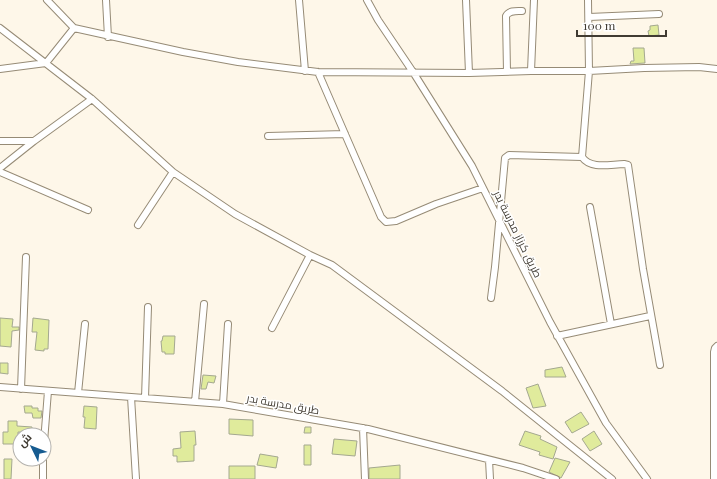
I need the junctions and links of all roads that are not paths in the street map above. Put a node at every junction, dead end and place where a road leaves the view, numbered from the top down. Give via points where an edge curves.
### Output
1 (47, 0) edge
2 (106, 0) edge
3 (299, 0) edge
4 (367, 0) edge
5 (466, 0) edge
6 (534, 0) edge
7 (588, 0) edge
8 (371, 3) edge
9 (522, 11) dead end
10 (659, 14) dead end
11 (589, 17) junction
12 (0, 28) edge
13 (74, 28) junction
14 (108, 37) junction
15 (46, 63) junction
16 (0, 69) edge
17 (717, 69) edge
18 (306, 71) junction
19 (531, 71) junction
20 (589, 71) junction
21 (318, 72) junction
22 (414, 72) junction
23 (507, 72) junction
24 (469, 73) junction
25 (92, 99) junction
26 (345, 134) junction
27 (268, 136) dead end
28 (0, 141) edge
29 (34, 142) junction
30 (582, 157) junction
31 (0, 168) edge
32 (0, 172) edge
33 (173, 172) junction
34 (483, 188) junction
35 (590, 207) dead end
36 (88, 210) dead end
37 (500, 220) junction
38 (138, 225) dead end
39 (310, 255) junction
40 (26, 258) dead end
41 (491, 298) dead end
42 (204, 304) dead end
43 (148, 307) dead end
44 (650, 316) junction
45 (85, 324) dead end
46 (228, 324) dead end
47 (611, 324) junction
48 (272, 328) dead end
49 (557, 336) junction
50 (717, 346) edge
51 (660, 365) dead end
52 (0, 387) edge
53 (21, 389) junction
54 (48, 391) junction
55 (78, 393) junction
56 (131, 397) junction
57 (145, 398) junction
58 (195, 402) junction
59 (223, 404) junction
60 (45, 427) edge
61 (363, 428) junction
62 (489, 460) junction
63 (43, 467) edge
64 (542, 477) edge
65 (43, 479) edge
66 (136, 479) edge
67 (365, 479) edge
68 (490, 479) edge
69 (556, 479) edge
70 (612, 479) edge
71 (647, 479) edge
72 (714, 479) edge

1 - 13 street
2 - 14 street
3 - 18 street
4 - 8 street, طريق كرزاز مدرسة بدر
5 - 24 street
6 - 19 street
7 - 11 street
8 - 22 street, طريق كرزاز مدرسة بدر via 378,20
9 - 23 street via 507,13 506,16
10 - 11 street
11 - 20 street
12 - 15 street
13 - 14 street
13 - 15 street
14 - 18 street via 238,62
15 - 16 street
15 - 25 street
17 - 20 street via 699,67
18 - 21 street
19 - 20 street
19 - 23 street
20 - 30 street
21 - 22 street
21 - 26 street
22 - 24 street
22 - 34 street, طريق كرزاز مدرسة بدر
23 - 24 street
25 - 29 street
25 - 33 street
26 - 27 street
26 - 34 street via 381,217 386,222 396,221
28 - 29 street
29 - 31 street
30 - 37 street via 509,155 505,158
30 - 44 street via 593,165 628,165
32 - 36 street
33 - 38 street
33 - 39 street via 235,214
34 - 37 street, طريق كرزاز مدرسة بدر
35 - 47 street
37 - 41 street
37 - 49 street, طريق كرزاز مدرسة بدر
39 - 48 street
39 - 70 street via 332,265 502,391
40 - 53 street
42 - 58 street
43 - 57 street
44 - 47 street
44 - 51 street
45 - 55 street
46 - 59 street
47 - 49 street
49 - 71 street, طريق كرزاز مدرسة بدر via 606,423
50 - 72 street via 714,352
52 - 53 street, طريق مدرسة بدر
53 - 54 street, طريق مدرسة بدر
54 - 55 street, طريق مدرسة بدر
54 - 60 street
55 - 56 street, طريق مدرسة بدر
56 - 57 street, طريق مدرسة بدر
56 - 66 street
57 - 58 street, طريق مدرسة بدر
58 - 59 street, طريق مدرسة بدر
59 - 61 street, طريق مدرسة بدر
61 - 62 street, طريق مدرسة بدر
61 - 67 street
62 - 64 street, طريق مدرسة بدر
62 - 68 street
63 - 65 street
64 - 69 street, طريق مدرسة بدر

